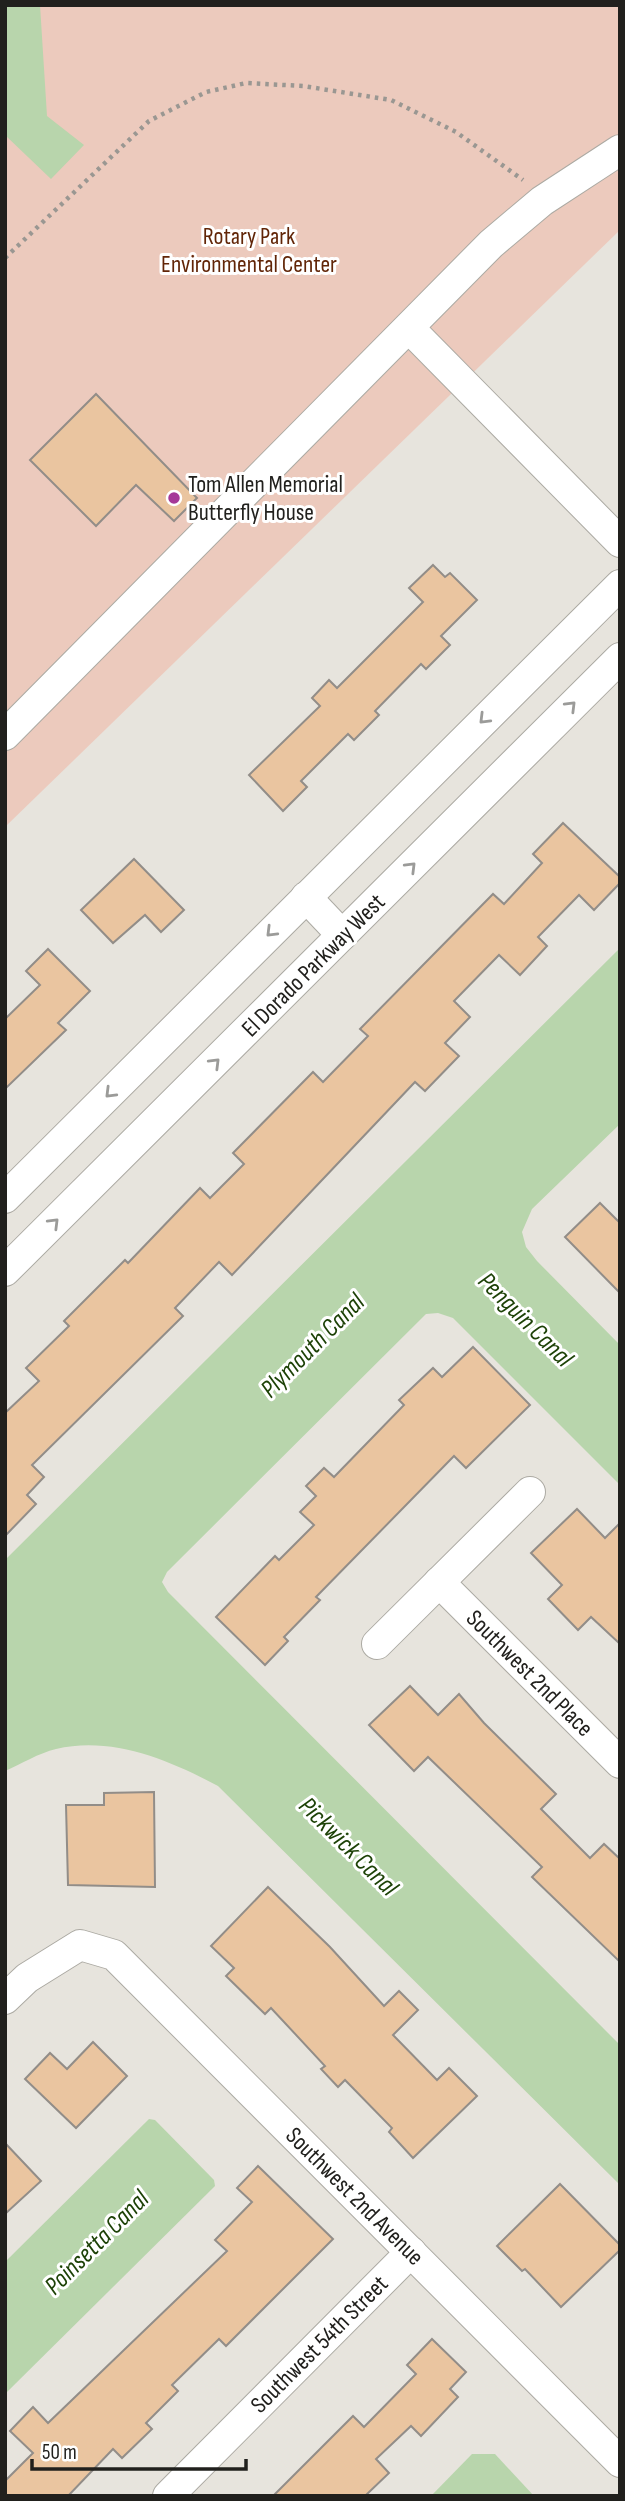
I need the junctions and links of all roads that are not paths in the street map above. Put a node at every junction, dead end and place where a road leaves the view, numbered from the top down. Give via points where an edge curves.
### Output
1 (620, 150) edge
2 (409, 328) junction
3 (620, 542) edge
4 (620, 585) edge
5 (620, 658) edge
6 (5, 735) edge
7 (306, 897) junction
8 (342, 935) junction
9 (5, 1198) edge
10 (5, 1271) edge
11 (530, 1492) dead end
12 (439, 1583) junction
13 (377, 1644) dead end
14 (620, 1763) edge
15 (5, 1999) edge
16 (411, 2252) junction
17 (620, 2462) edge
18 (168, 2496) edge

1 - 2 street via 542,201 491,244
2 - 3 street
2 - 6 street
4 -> 7 street
8 -> 5 street, El Dorado Parkway West
7 - 8 street
7 -> 9 street
10 -> 8 street, El Dorado Parkway West
11 - 12 street
12 - 13 street
12 - 14 street, Southwest 2nd Place
15 - 16 street, Southwest 2nd Avenue via 27,1978 80,1945 114,1955
16 - 17 street, Southwest 2nd Avenue
16 - 18 street, Southwest 54th Street

